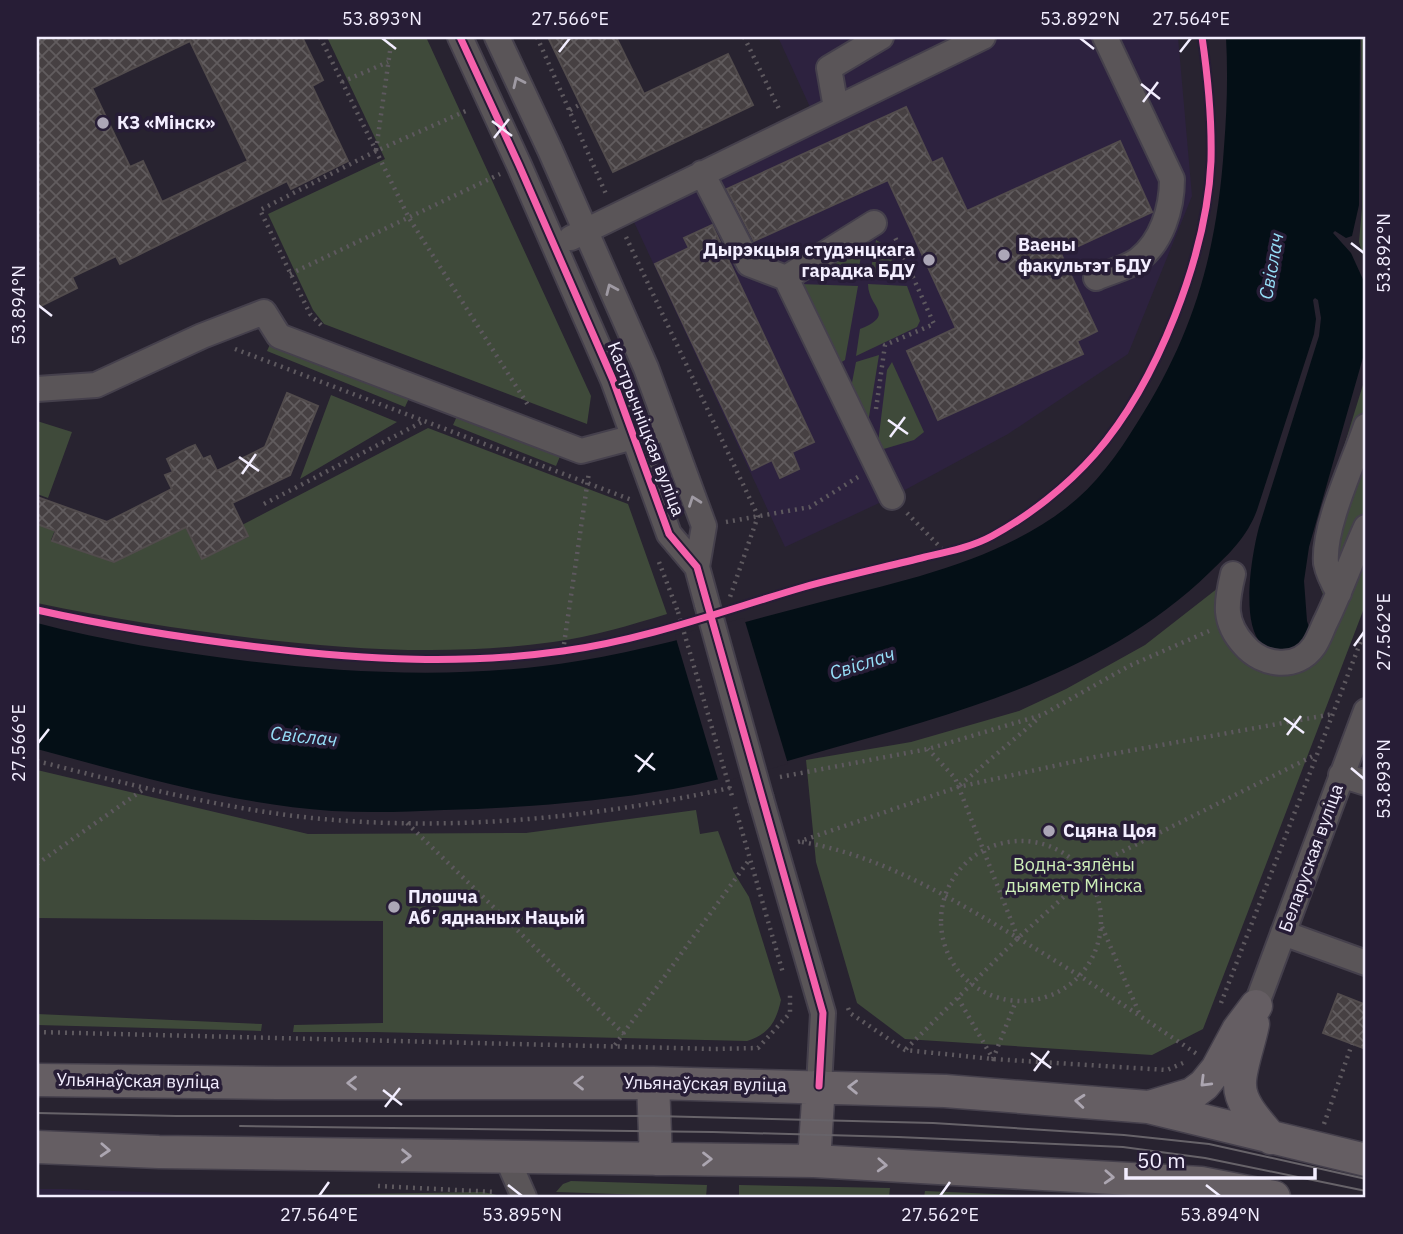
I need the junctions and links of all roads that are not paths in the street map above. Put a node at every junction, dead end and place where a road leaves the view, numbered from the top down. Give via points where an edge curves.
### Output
1 (460, 37) edge
2 (497, 37) edge
3 (881, 37) edge
4 (983, 37) edge
5 (1105, 37) edge
6 (836, 108) junction
7 (702, 173) junction
8 (874, 223) road end
9 (585, 231) junction
10 (555, 246) junction
11 (786, 278) junction
12 (1096, 278) dead end
13 (37, 389) edge
14 (1366, 426) edge
15 (668, 428) junction
16 (634, 437) junction
17 (892, 497) dead end
18 (1366, 527) edge
19 (697, 567) junction
20 (1233, 575) dead end
21 (1339, 593) junction
22 (1366, 710) edge
23 (1341, 775) junction
24 (1366, 783) edge
25 (1283, 933) junction
26 (1366, 963) edge
27 (1256, 1006) junction
28 (37, 1080) edge
29 (653, 1083) junction
30 (819, 1086) junction
31 (1148, 1107) junction
32 (1271, 1138) junction
33 (37, 1147) edge
34 (507, 1158) junction
35 (656, 1159) junction
36 (1366, 1160) edge
37 (814, 1161) junction
38 (524, 1197) edge
39 (1274, 1197) edge

1 - 10 street, Кастрычніцкая вуліца
9 -> 2 street, Кастрычніцкая вуліца
3 - 6 street via 829,68
4 - 6 street
5 - 12 street via 1172,179 1172,198 1156,241 1137,260
6 - 7 street
7 - 9 street
7 - 11 street via 749,264
8 - 11 street
9 - 10 street
15 -> 9 street, Кастрычніцкая вуліца
10 - 16 street, Кастрычніцкая вуліца
11 - 17 street
13 - 16 street via 96,386 202,336 264,313 279,336 581,452
14 - 21 street via 1328,537 1326,565
15 - 16 street
19 -> 15 street, Кастрычніцкая вуліца via 704,526
16 - 19 street, Кастрычніцкая вуліца via 669,534
18 - 21 street
19 - 30 street, Кастрычніцкая вуліца, bridge via 822,1013
20 - 21 street via 1229,623 1244,645 1278,664 1306,655 1314,646
22 - 23 street, Беларуская вуліца
23 - 24 street
23 - 25 street, Беларуская вуліца
25 - 26 street
25 - 27 street, Беларуская вуліца
27 -> 31 main road via 1204,1085
27 - 32 main road via 1240,1085 1252,1114
29 -> 28 main road, Ульянаўская вуліца
29 - 30 main road, Ульянаўская вуліца
29 - 35 main road
31 -> 30 main road, Ульянаўская вуліца
30 - 37 main road
31 - 32 main road, Ульянаўская вуліца
32 - 36 main road, Ульянаўская вуліца
33 -> 34 main road
34 - 35 main road
34 - 38 street
35 -> 37 main road
37 -> 39 main road via 1188,1182

